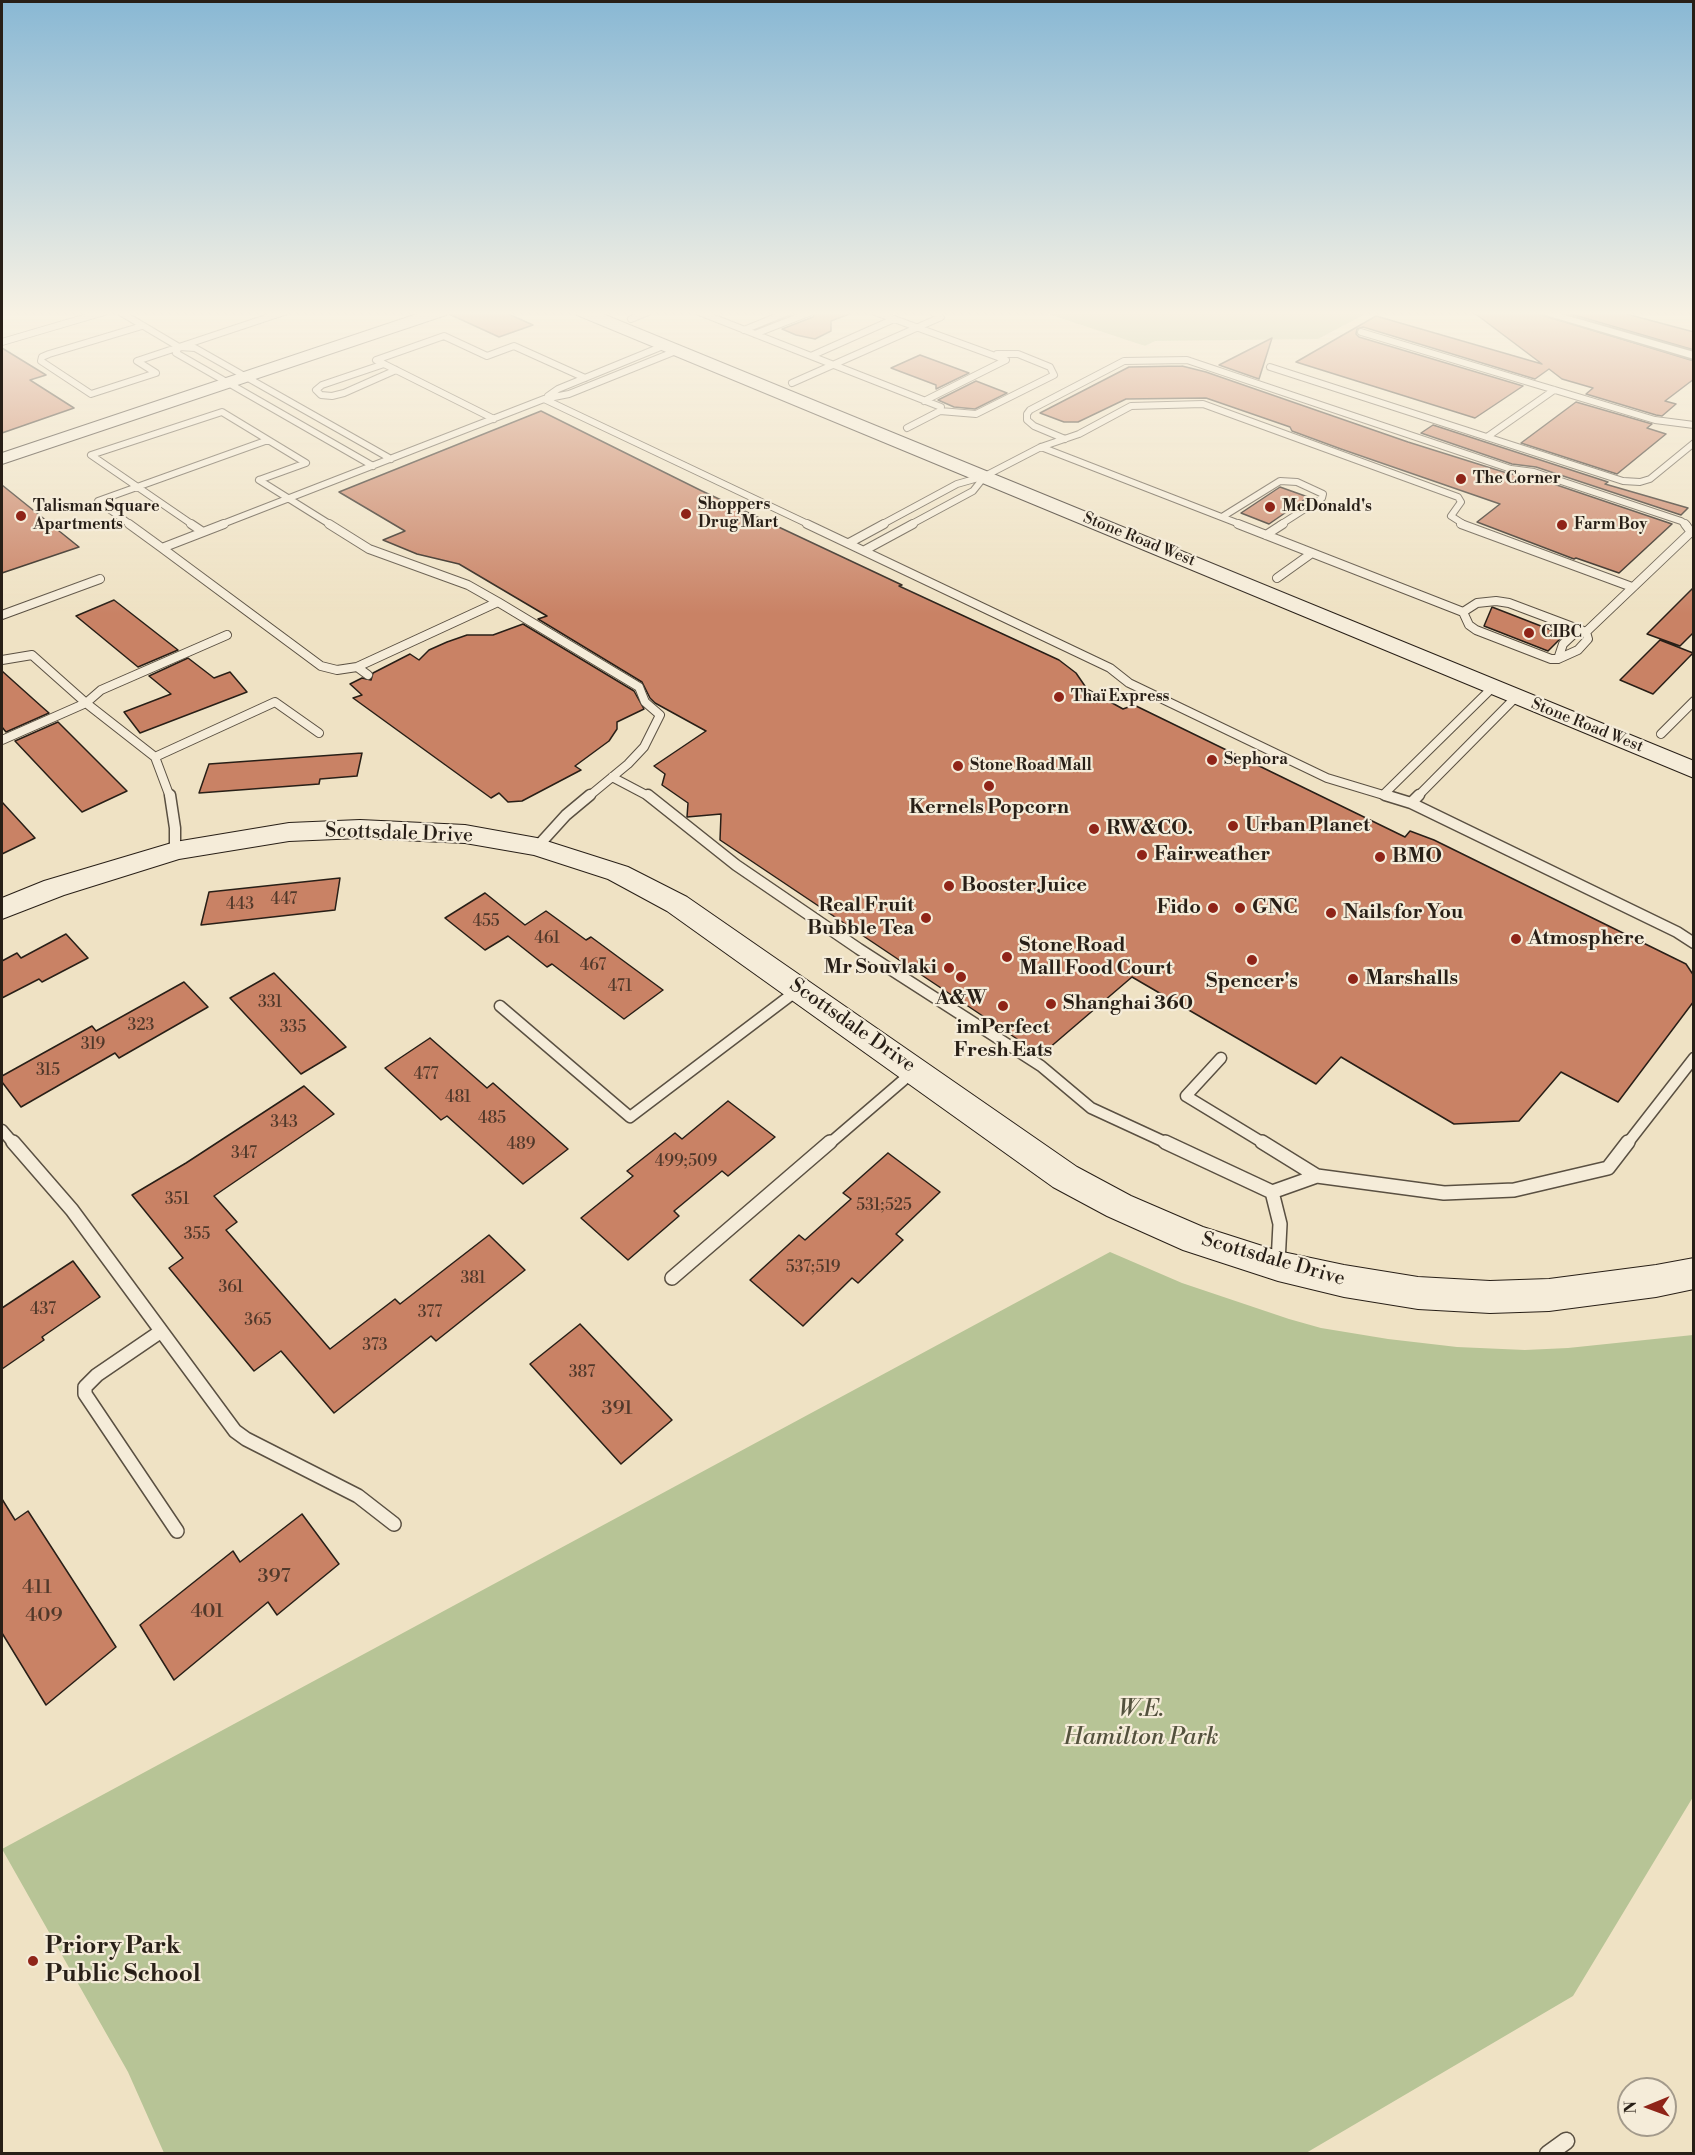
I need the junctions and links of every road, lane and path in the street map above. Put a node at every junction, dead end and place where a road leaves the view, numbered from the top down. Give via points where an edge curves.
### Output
1 (117, 413) edge
2 (129, 413) edge
3 (220, 413) edge
4 (223, 413) edge
5 (288, 413) edge
6 (300, 413) edge
7 (481, 413) edge
8 (510, 413) edge
9 (573, 413) edge
10 (839, 413) edge
11 (868, 413) edge
12 (937, 413) edge
13 (959, 413) edge
14 (979, 413) edge
15 (1028, 413) edge
16 (1120, 413) edge
17 (1227, 413) edge
18 (1343, 413) edge
19 (1411, 413) edge
20 (1522, 413) edge
21 (1630, 413) edge
22 (494, 419) junction
23 (1694, 425) edge
24 (907, 428) junction
25 (1487, 437) junction
26 (1065, 439) junction
27 (268, 440) junction
28 (1694, 443) edge
29 (1041, 447) junction
30 (2, 450) edge
31 (2, 459) edge
32 (391, 459) junction
33 (373, 466) junction
34 (994, 471) junction
35 (137, 487) junction
36 (289, 500) junction
37 (1222, 517) junction
38 (204, 532) junction
39 (1266, 535) junction
40 (849, 543) junction
41 (162, 548) junction
42 (865, 550) junction
43 (1312, 553) junction
44 (1233, 578) junction
45 (1277, 578) junction
46 (100, 579) dead end
47 (1632, 587) junction
48 (498, 602) junction
49 (1463, 612) junction
50 (2, 615) edge
51 (1583, 631) junction
52 (227, 635) dead end
53 (1558, 659) junction
54 (2, 660) edge
55 (357, 668) junction
56 (368, 675) dead end
57 (1493, 687) junction
58 (1546, 688) junction
59 (1516, 697) junction
60 (1694, 701) edge
61 (86, 703) junction
62 (319, 733) dead end
63 (2, 740) edge
64 (1653, 742) junction
65 (1694, 748) edge
66 (155, 758) junction
67 (1694, 770) edge
68 (612, 777) junction
69 (1383, 795) junction
70 (1411, 803) junction
71 (537, 848) junction
72 (175, 851) junction
73 (2, 909) edge
74 (1694, 944) edge
75 (799, 989) junction
76 (500, 1006) dead end
77 (1221, 1058) dead end
78 (1694, 1058) edge
79 (915, 1071) junction
80 (2, 1130) edge
81 (1317, 1176) junction
82 (1272, 1192) junction
83 (1278, 1266) junction
84 (1694, 1273) edge
85 (672, 1278) dead end
86 (160, 1332) junction
87 (394, 1524) dead end
88 (177, 1531) dead end
89 (1566, 2141) dead end
90 (1548, 2154) edge

1 - 30 main road
2 - 31 main road
3 - 35 lane via 91,455
4 - 27 lane
5 - 33 lane
6 - 32 lane
7 - 22 lane
8 - 22 lane
9 - 40 lane
10 - 34 main road, Stone Road West
11 - 24 main road, Stone Road West
12 - 24 lane
13 - 14 lane
15 - 26 lane via 1027,420 1034,426
16 - 26 lane
17 - 47 lane via 1447,492 1461,502 1451,516 1461,524
18 - 47 lane via 1688,525 1691,532
19 - 25 lane
20 - 25 lane
21 - 23 lane
22 - 32 lane
24 - 34 main road, Stone Road West
25 - 28 lane via 1631,482 1650,479
26 - 29 lane
27 - 35 lane
27 - 36 lane via 306,463 259,480
29 - 34 lane
29 - 37 lane
32 - 33 lane
33 - 36 lane
34 - 40 lane via 957,484
34 - 42 lane via 973,491
34 - 44 main road, Stone Road West
34 - 45 main road, Stone Road West
35 - 38 lane
35 - 41 lane via 98,501
36 - 38 lane
36 - 48 lane via 369,549 468,585
37 - 39 lane
37 - 39 lane via 1280,481 1297,482 1323,494
38 - 41 lane
39 - 43 lane
40 - 42 lane
41 - 55 lane via 321,666 337,670
42 - 69 lane via 1110,668 1129,683 1305,768
43 - 45 lane
43 - 49 lane
44 - 45 main road
44 - 57 main road, Stone Road West
45 - 58 main road, Stone Road West
46 - 50 lane
47 - 51 lane
48 - 55 lane
48 - 68 lane via 639,687 645,702 660,715 644,747
49 - 51 lane via 1477,603 1509,603
49 - 53 lane via 1469,626 1476,630
51 - 53 lane via 1563,644
51 - 53 lane via 1588,639 1578,650
52 - 61 lane via 102,690
54 - 61 lane via 32,655
55 - 56 lane
57 - 58 main road
57 - 59 main road, Stone Road West
57 - 69 lane
58 - 64 main road, Stone Road West
59 - 64 main road, Stone Road West
59 - 70 lane
60 - 64 lane
61 - 63 lane
61 - 66 lane
62 - 66 lane via 275,702
64 - 65 main road, Stone Road West
64 - 67 main road, Stone Road West
66 - 72 lane via 169,792
68 - 71 lane via 566,815
68 - 82 lane via 657,801 736,865 1041,1066 1091,1108
69 - 70 lane
70 - 74 lane via 1669,928
71 - 72 main road, Scottsdale Drive via 465,834 360,829 289,832
71 - 75 main road, Scottsdale Drive via 618,873 676,904
72 - 73 main road, Scottsdale Drive via 54,888
75 - 76 lane via 630,1117
75 - 79 main road, Scottsdale Drive
77 - 81 lane via 1186,1096
78 - 81 lane via 1608,1168 1514,1190 1444,1193
79 - 83 main road, Scottsdale Drive via 1065,1178 1195,1239
79 - 85 lane
80 - 86 lane via 72,1210
81 - 82 lane
82 - 83 lane via 1280,1224
83 - 84 main road, Scottsdale Drive via 1418,1293 1490,1297 1598,1290
86 - 87 lane via 235,1431 358,1496
86 - 88 lane via 97,1375 85,1387 85,1394
89 - 90 lane

